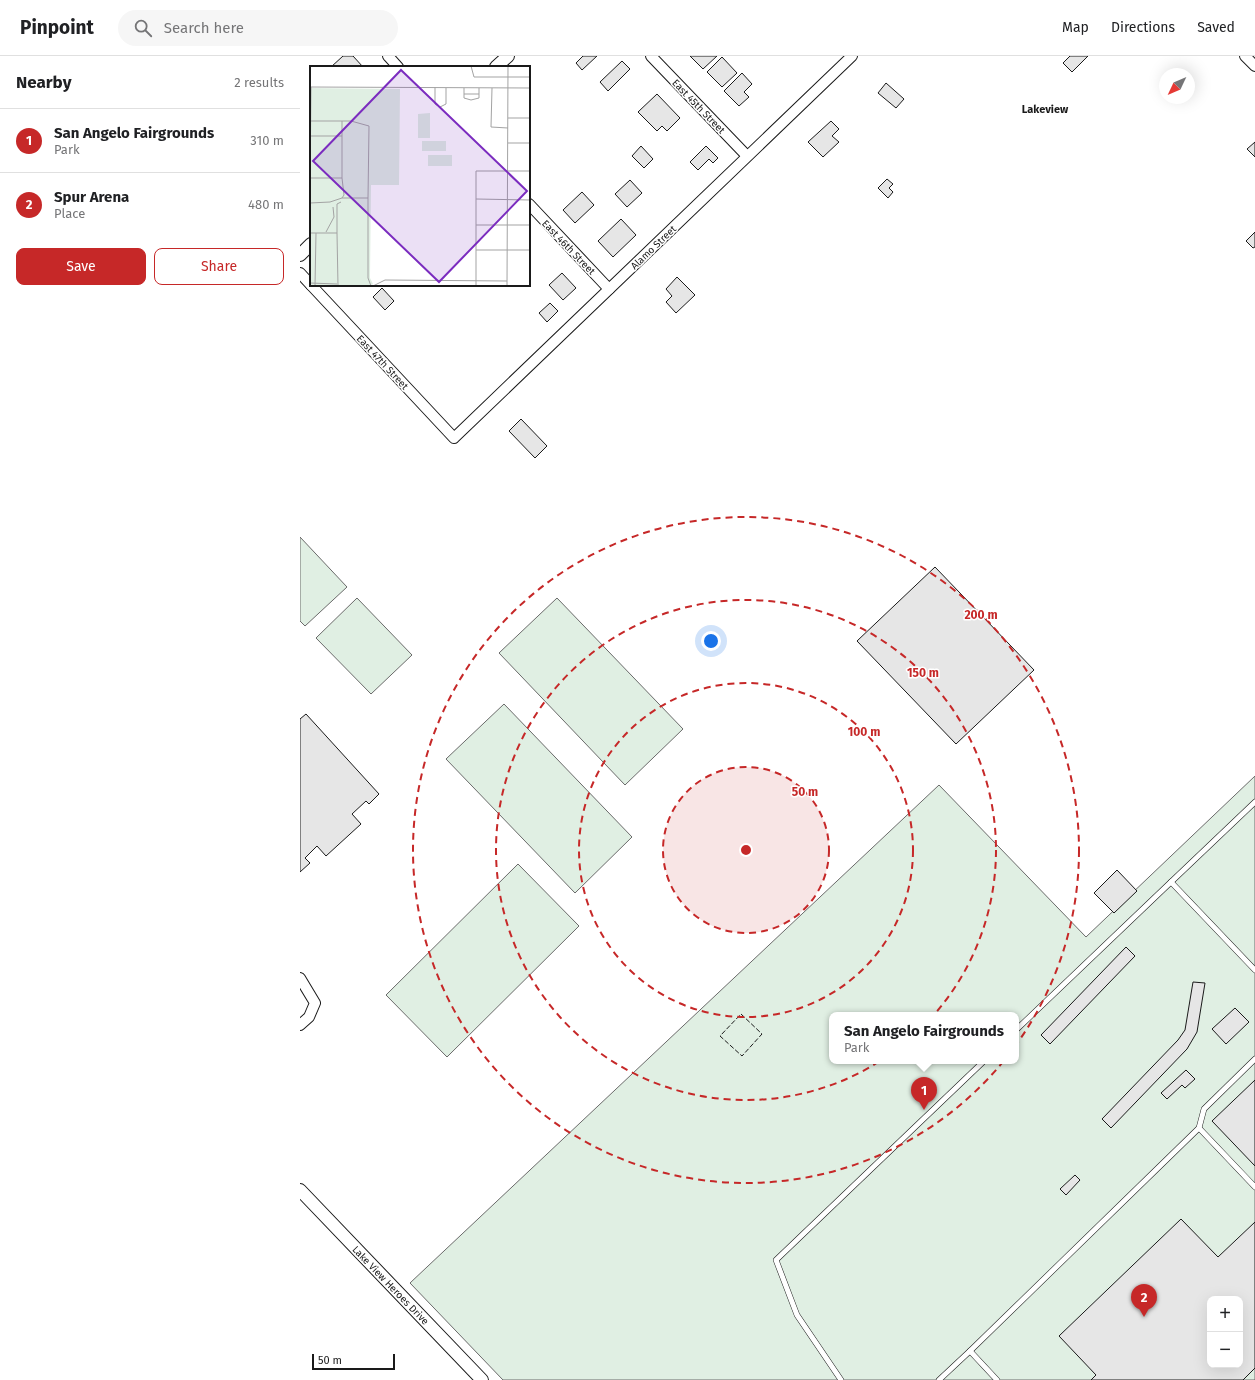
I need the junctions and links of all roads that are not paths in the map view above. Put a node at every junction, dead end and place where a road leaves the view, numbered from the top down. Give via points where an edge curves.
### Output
1 (388, 56) edge
2 (508, 56) edge
3 (651, 56) edge
4 (852, 56) edge
5 (1245, 56) edge
6 (397, 66) edge
7 (497, 66) edge
8 (1255, 66) edge
9 (747, 156) junction
10 (530, 205) edge
11 (310, 245) edge
12 (300, 255) edge
13 (300, 273) edge
14 (310, 284) edge
15 (312, 286) edge
16 (610, 289) junction
17 (454, 438) joint
18 (1255, 802) edge
19 (1171, 882) junction
20 (1255, 970) edge
21 (300, 978) edge
22 (300, 1025) edge
23 (1019, 1027) edge
24 (1255, 1059) edge
25 (981, 1064) edge
26 (1199, 1128) junction
27 (1255, 1187) edge
28 (300, 1190) edge
29 (970, 1351) junction
30 (482, 1380) edge
31 (841, 1380) edge
32 (938, 1380) edge
33 (997, 1380) edge

1 - 6 street
2 - 7 street
3 - 9 street, East 45th Street
4 - 9 street, Alamo Street
5 - 8 street
9 - 16 street, Alamo Street
10 - 16 street, East 46th Street
11 - 12 street
13 - 14 street, East 47th Street
15 - 17 street, East 47th Street
16 - 17 street, Alamo Street
18 - 19 lane
19 - 20 lane
19 - 23 lane
21 - 22 street via 315,1003 309,1017
24 - 26 lane via 1204,1109
25 - 31 lane via 776,1260 797,1315
26 - 27 lane
26 - 29 lane
28 - 30 street, Lake View Heroes Drive
29 - 32 lane
29 - 33 lane

